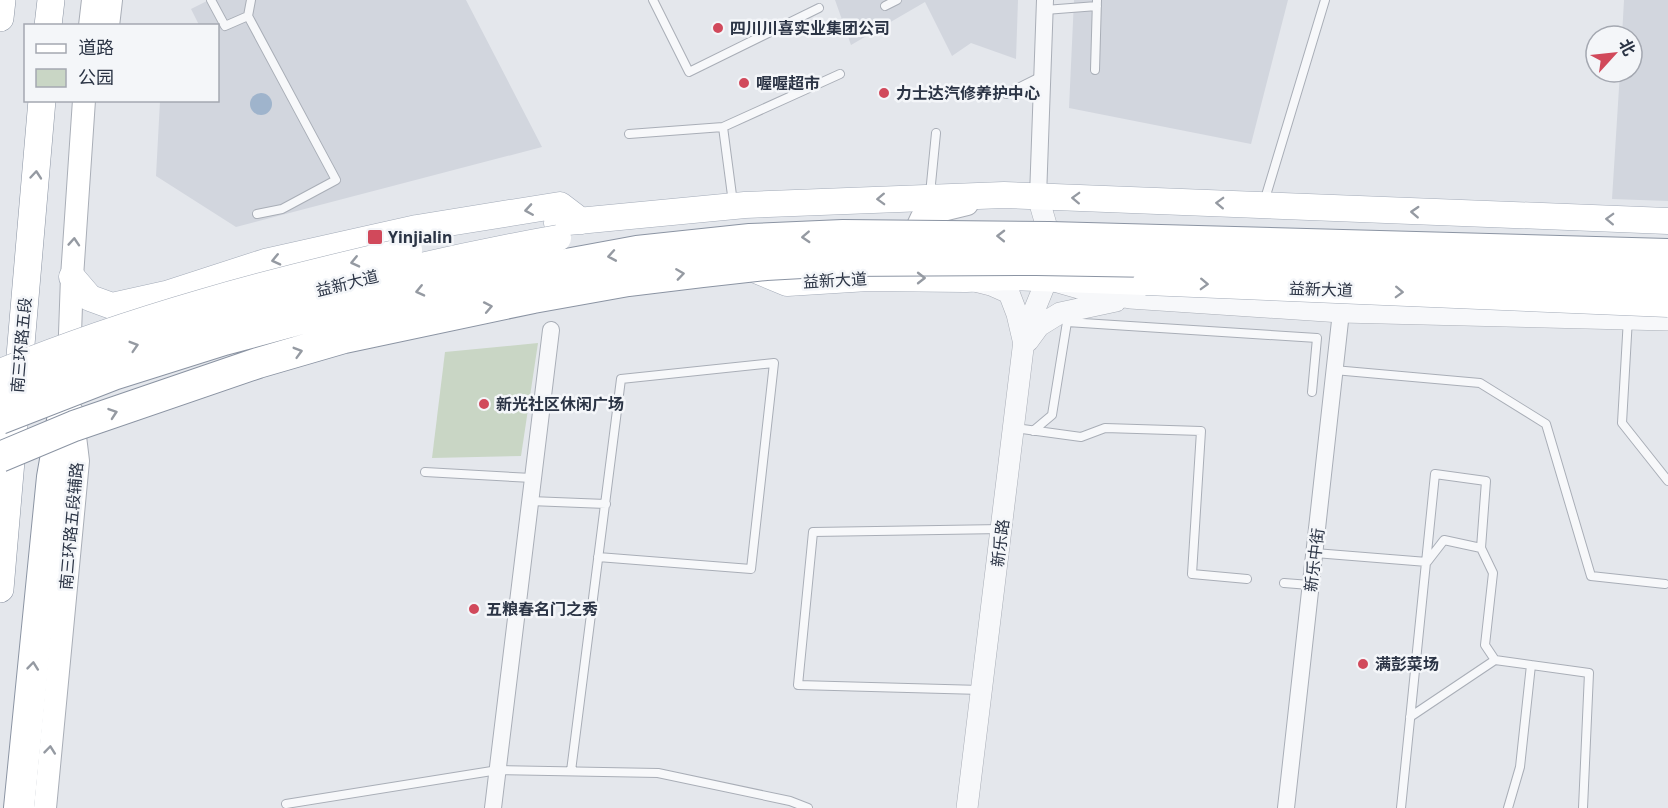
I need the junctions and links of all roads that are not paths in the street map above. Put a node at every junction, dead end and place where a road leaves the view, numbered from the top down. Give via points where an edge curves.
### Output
1 (2, 0) edge
2 (51, 0) edge
3 (93, 0) edge
4 (111, 0) edge
5 (211, 0) edge
6 (251, 0) edge
7 (653, 0) edge
8 (897, 0) edge
9 (1325, 0) edge
10 (1097, 3) edge
11 (1045, 5) edge
12 (885, 6) dead end
13 (819, 9) dead end
14 (248, 15) junction
15 (0, 18) edge
16 (48, 24) edge
17 (90, 24) edge
18 (108, 24) edge
19 (1095, 70) dead end
20 (840, 74) dead end
21 (1042, 76) junction
22 (1006, 94) dead end
23 (42, 102) edge
24 (85, 105) edge
25 (723, 127) junction
26 (936, 133) dead end
27 (629, 134) dead end
28 (1004, 195) junction
29 (1038, 196) junction
30 (929, 198) junction
31 (1263, 205) junction
32 (734, 206) junction
33 (257, 214) dead end
34 (1668, 221) edge
35 (565, 228) junction
36 (1110, 251) junction
37 (1668, 254) edge
38 (1668, 267) edge
39 (72, 277) junction
40 (1029, 278) junction
41 (966, 279) junction
42 (1668, 279) edge
43 (1138, 290) junction
44 (1668, 304) edge
45 (1629, 308) junction
46 (1341, 312) junction
47 (1668, 320) edge
48 (551, 330) dead end
49 (1024, 346) junction
50 (1334, 370) junction
51 (0, 372) edge
52 (69, 381) junction
53 (1312, 392) dead end
54 (0, 396) edge
55 (0, 419) edge
56 (1024, 430) junction
57 (0, 457) edge
58 (425, 472) dead end
59 (532, 478) junction
60 (1668, 481) edge
61 (530, 501) junction
62 (606, 504) junction
63 (1002, 529) junction
64 (1481, 548) junction
65 (1315, 553) junction
66 (598, 558) junction
67 (1426, 562) junction
68 (1247, 579) dead end
69 (1284, 583) dead end
70 (1665, 584) dead end
71 (1310, 585) junction
72 (0, 589) edge
73 (1495, 660) junction
74 (1531, 665) junction
75 (982, 690) junction
76 (1410, 717) junction
77 (498, 770) junction
78 (571, 771) junction
79 (286, 804) dead end
80 (19, 808) edge
81 (45, 808) edge
82 (493, 808) edge
83 (808, 808) edge
84 (967, 808) edge
85 (1286, 808) edge
86 (1401, 808) edge
87 (1508, 808) edge
88 (1583, 808) edge

1 - 15 highway
2 - 16 highway
3 - 17 main road
4 - 18 main road
5 - 14 lane via 225,26
6 - 14 lane
7 - 13 lane via 689,72
8 - 12 lane
9 - 31 lane
10 - 11 lane
10 - 19 lane
11 - 21 street
14 - 33 lane via 336,180 282,208
20 - 25 lane
21 - 22 lane
21 - 29 street
72 -> 23 highway, 南三环路五段
39 -> 24 main road, 南三环路五段辅路
25 - 27 lane
25 - 32 lane
26 - 30 lane
28 - 29 main road, 益新大道
28 - 30 main road, 益新大道
28 - 40 main road via 922,217 916,230 920,246 930,257 962,268
31 -> 29 main road, 益新大道
29 - 36 street via 1047,228 1070,244
30 -> 32 main road, 益新大道
34 -> 31 main road, 益新大道
32 - 35 main road, 益新大道
35 -> 39 main road via 560,204 417,228 265,262 166,294 112,306 90,298
35 -> 41 main road, 益新大道 via 663,230 787,283 868,278
35 -> 51 main road, 益新大道, bridge via 453,241 260,285 151,317
54 -> 35 main road, 益新大道, bridge via 112,353 262,306
36 - 38 street via 1630,277
36 - 40 street via 1042,265
37 -> 55 highway, bridge via 1050,237 843,235 750,239 626,253 431,289 309,317 113,375
39 - 52 main road, 南三环路五段辅路
40 - 41 main road, 益新大道
40 - 43 main road, 益新大道
40 - 49 street, 新乐路
41 - 49 street via 1009,293
57 -> 42 highway, bridge via 86,422 344,338 628,281 766,265 1036,260
43 -> 44 main road, 益新大道, bridge
43 - 46 street
43 - 49 street via 1060,313 1039,326
45 - 46 street
45 - 47 street
45 - 60 lane via 1622,423
46 - 50 street, 新乐中街
48 - 59 street
49 - 56 street, 新乐路
50 - 65 street, 新乐中街
50 - 70 lane via 1480,383 1546,424 1591,576
80 -> 52 highway via 52,477
81 -> 52 main road, 南三环路五段辅路 via 78,461
53 - 56 lane via 1317,338 1067,322 1052,415
56 - 63 street, 新乐路
56 - 68 lane via 1081,437 1105,428 1201,431 1192,574
58 - 59 lane
59 - 61 street
61 - 62 lane
61 - 77 street
62 - 66 lane
62 - 66 lane via 621,379 774,363 751,569
63 - 75 street, 新乐路
63 - 75 lane via 813,532 798,686
64 - 67 lane via 1444,540
64 - 67 lane via 1486,481 1435,474
64 - 73 lane via 1493,573 1485,645
65 - 67 lane
65 - 71 street, 新乐中街
66 - 78 lane
67 - 76 lane
69 - 71 lane
71 - 85 street, 新乐中街
73 - 74 lane
73 - 76 lane
74 - 87 lane via 1520,767
74 - 88 lane via 1589,673
75 - 84 street, 新乐路
76 - 86 lane
77 - 78 lane
77 - 79 lane
77 - 82 street
78 - 83 lane via 658,773

